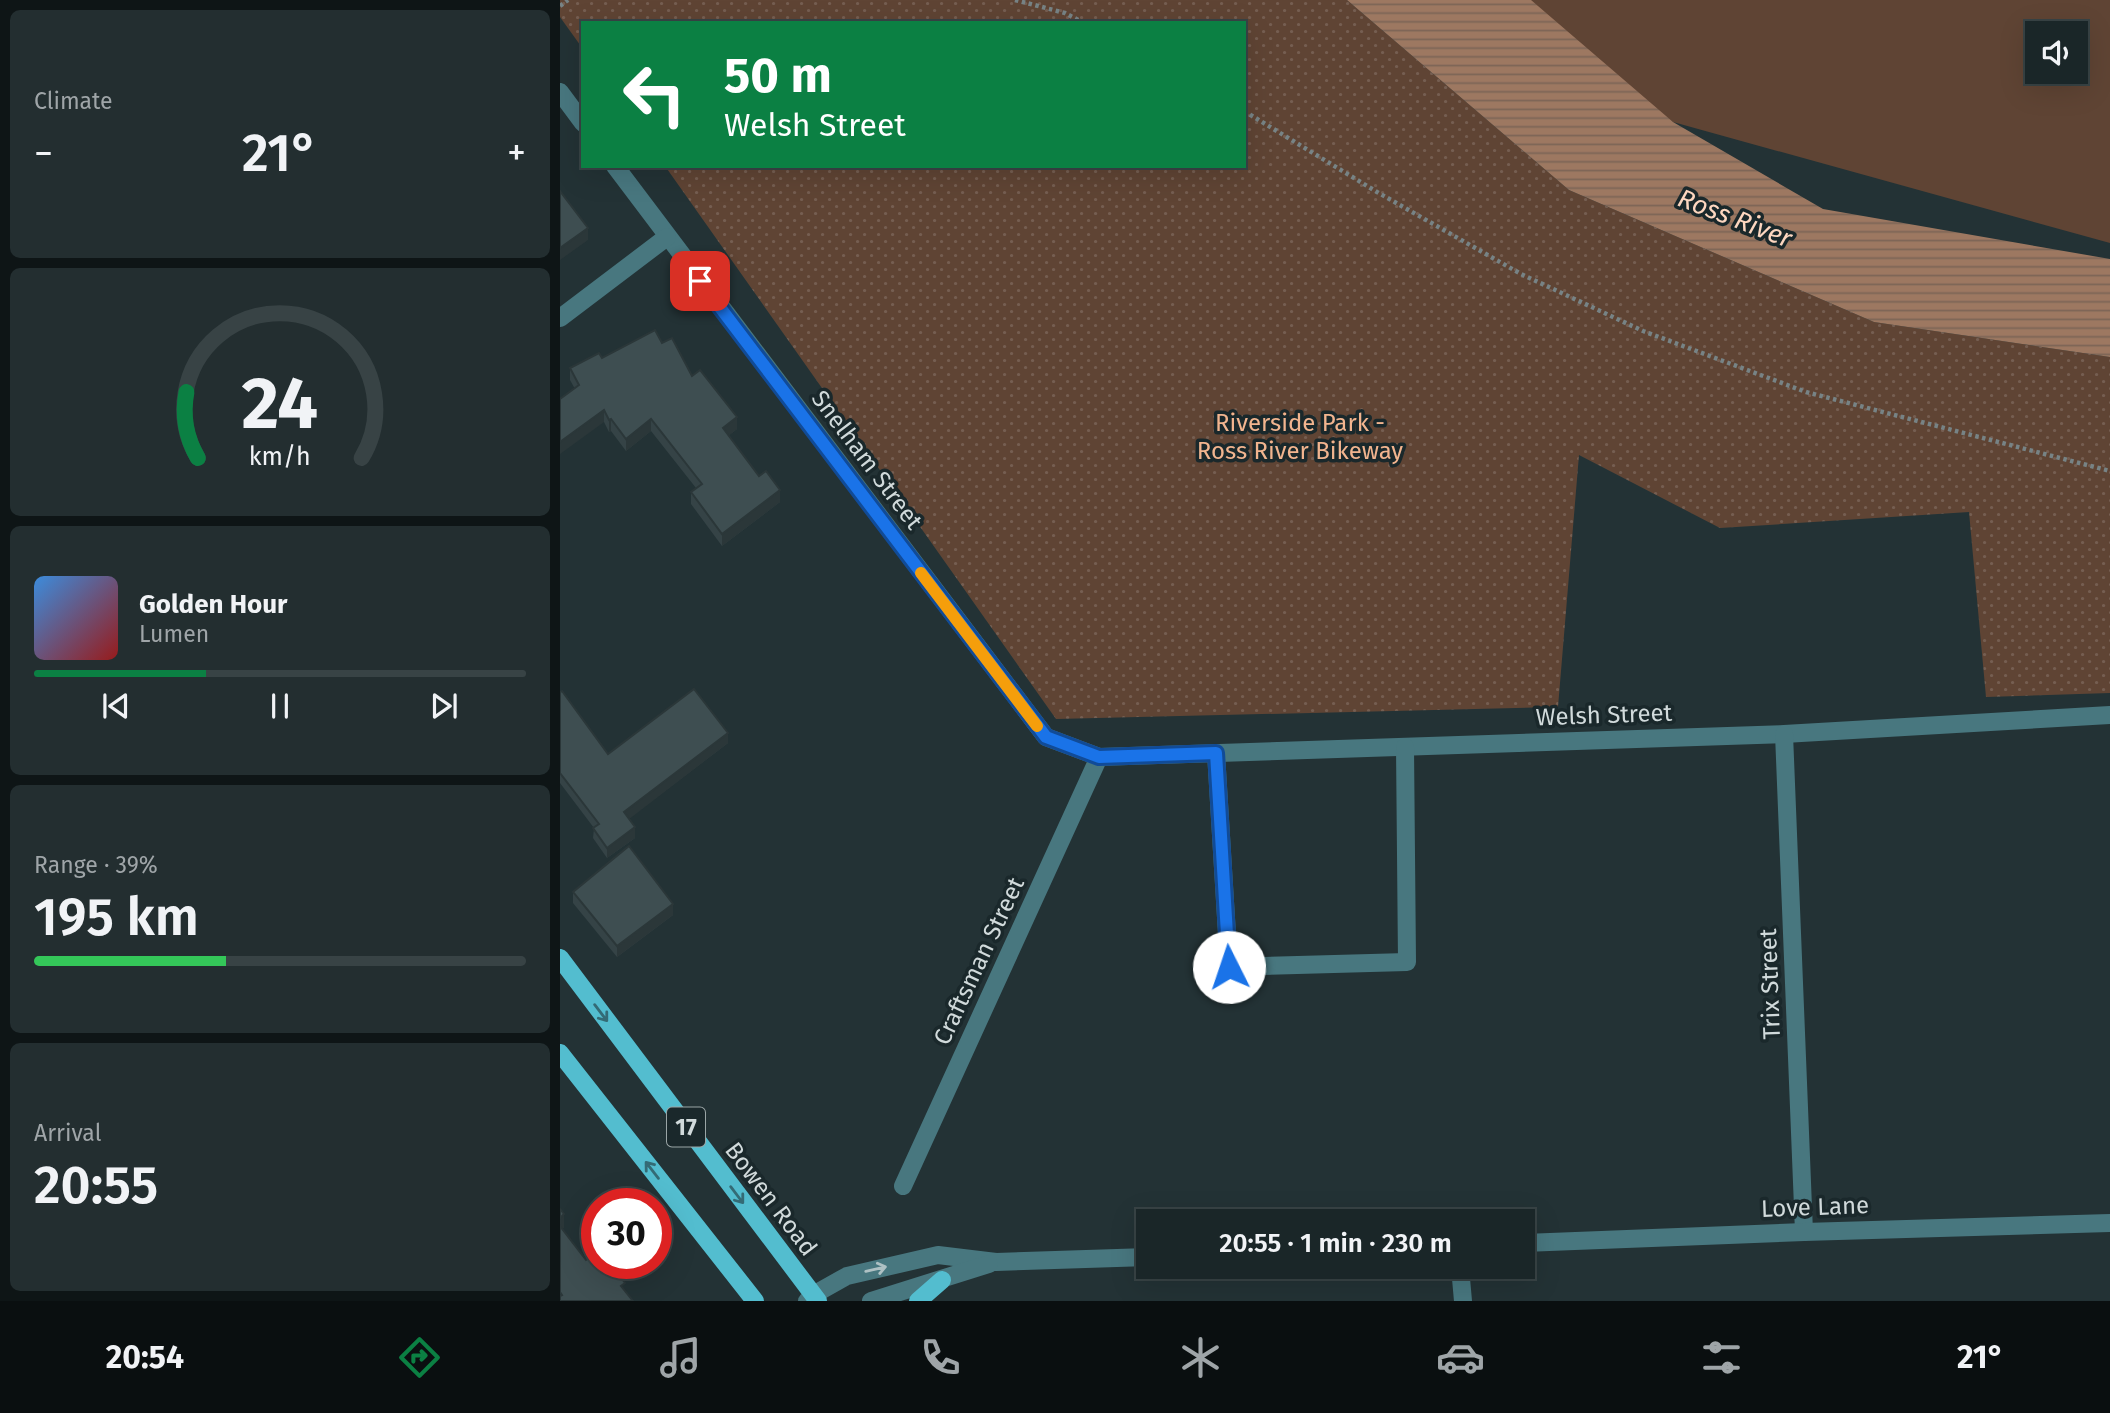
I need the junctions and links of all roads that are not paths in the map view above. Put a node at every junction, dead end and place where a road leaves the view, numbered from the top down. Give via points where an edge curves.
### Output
1 (560, 92) edge
2 (581, 120) edge
3 (616, 168) edge
4 (667, 237) junction
5 (560, 318) edge
6 (2110, 715) edge
7 (1784, 734) junction
8 (1405, 747) junction
9 (1216, 753) junction
10 (1099, 757) junction
11 (560, 958) edge
12 (560, 1054) edge
13 (903, 1186) dead end
14 (2110, 1223) edge
15 (1804, 1232) junction
16 (1535, 1242) edge
17 (1136, 1257) edge
18 (996, 1262) junction
19 (1461, 1279) edge
20 (942, 1280) junction
21 (813, 1299) edge
22 (755, 1301) edge
23 (871, 1301) edge
24 (918, 1301) edge
25 (1464, 1301) edge

1 - 2 street
3 - 4 street, Snelham Street
4 - 5 street
4 - 10 street, Snelham Street via 1046,737
6 - 7 street, Welsh Street
7 - 8 street, Welsh Street
7 - 15 street, Trix Street
8 - 9 street, Welsh Street
8 - 9 street via 1406,962 1229,967
9 - 10 street, Welsh Street
10 - 13 street, Craftsman Street
11 -> 21 main road, Bowen Road / 17
22 -> 12 main road, 17
14 - 15 street, Love Lane
15 - 16 street, Love Lane
17 - 18 street
18 - 20 street
21 -> 18 street via 847,1276 938,1255
19 - 25 street
20 - 23 street
20 - 24 main road

